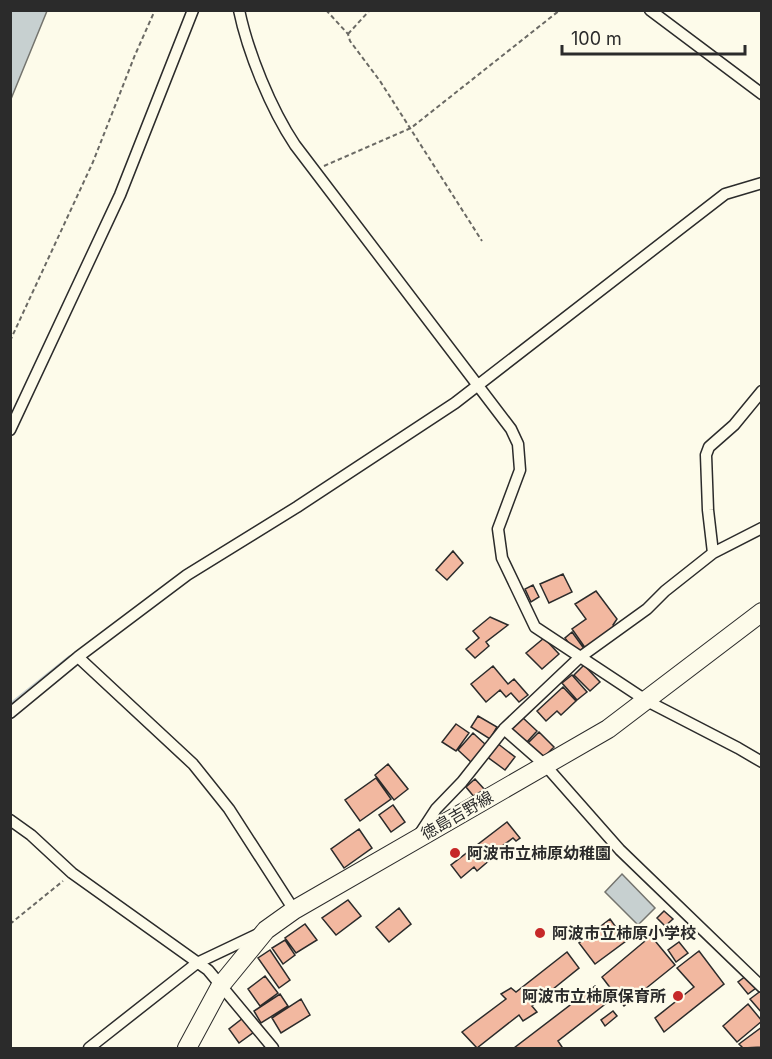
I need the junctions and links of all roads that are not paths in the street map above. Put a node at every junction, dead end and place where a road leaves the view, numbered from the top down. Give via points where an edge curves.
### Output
1 (193, 10) edge
2 (239, 10) edge
3 (650, 10) edge
4 (762, 94) edge
5 (762, 183) edge
6 (479, 385) junction
7 (762, 391) edge
8 (10, 430) edge
9 (762, 528) edge
10 (713, 552) junction
11 (762, 612) edge
12 (78, 657) junction
13 (579, 658) junction
14 (647, 701) junction
15 (10, 712) edge
16 (504, 729) junction
17 (762, 762) edge
18 (545, 765) junction
19 (10, 820) edge
20 (417, 838) junction
21 (294, 910) junction
22 (266, 930) junction
23 (197, 963) junction
24 (221, 985) junction
25 (762, 987) edge
26 (88, 1048) edge
27 (187, 1048) edge
28 (273, 1048) edge

1 - 8 street via 120,195
2 - 6 street via 282,125
3 - 4 street
5 - 6 street via 725,194
6 - 12 street via 382,452 187,575
6 - 13 street via 518,444 520,471 498,529 502,558 535,627
7 - 10 street via 706,455
9 - 10 street
10 - 13 street via 647,609
11 - 14 main road, 徳島吉野線
12 - 15 street
12 - 21 street via 194,764 229,809
13 - 14 street
13 - 16 street
14 - 17 street
14 - 18 main road, 徳島吉野線
16 - 18 street
16 - 20 street via 436,809
18 - 20 main road, 徳島吉野線
18 - 25 street via 620,850
19 - 23 street via 72,873
20 - 21 main road, 徳島吉野線
21 - 22 main road, 徳島吉野線
22 - 23 street
22 - 24 main road, 徳島吉野線
23 - 24 street
23 - 26 street
24 - 27 main road, 徳島吉野線
24 - 28 street

